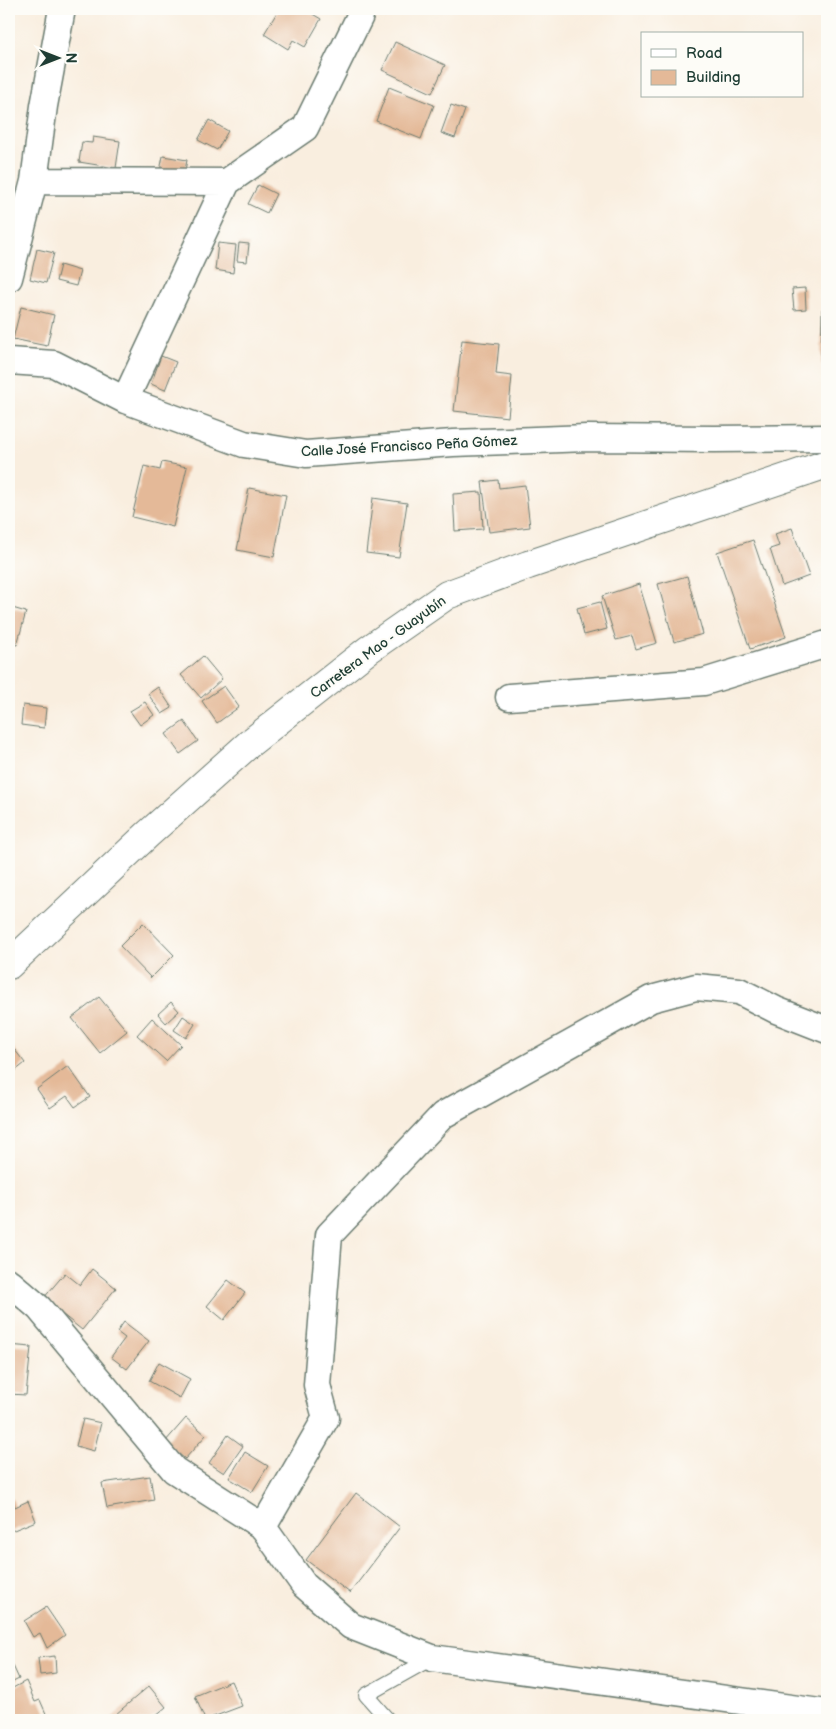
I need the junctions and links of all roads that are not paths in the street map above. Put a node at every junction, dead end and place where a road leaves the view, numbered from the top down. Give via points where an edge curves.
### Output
1 (62, 9) edge
2 (360, 16) dead end
3 (34, 181) junction
4 (227, 182) junction
5 (9, 278) edge
6 (9, 361) edge
7 (125, 400) junction
8 (827, 438) edge
9 (827, 464) edge
10 (827, 644) edge
11 (509, 697) dead end
12 (9, 965) edge
13 (827, 1030) edge
14 (9, 1282) edge
15 (263, 1526) junction
16 (432, 1658) junction
17 (827, 1713) edge
18 (388, 1720) edge

1 - 3 street
2 - 4 street via 304,128
3 - 4 street
3 - 5 street
4 - 7 street
6 - 7 street, Calle José Francisco Peña Gómez via 54,364
7 - 8 street, Calle José Francisco Peña Gómez via 244,444 306,454 454,443 587,438
9 - 12 main road, Carretera Mao - Guayubín via 447,595 368,650 250,743
10 - 11 street via 704,682
13 - 15 street via 739,991 696,987 651,999 443,1114 329,1235 317,1385 326,1418
14 - 15 street via 39,1308 174,1470
15 - 16 street via 304,1585 351,1626
16 - 17 street
16 - 18 lane via 366,1695

